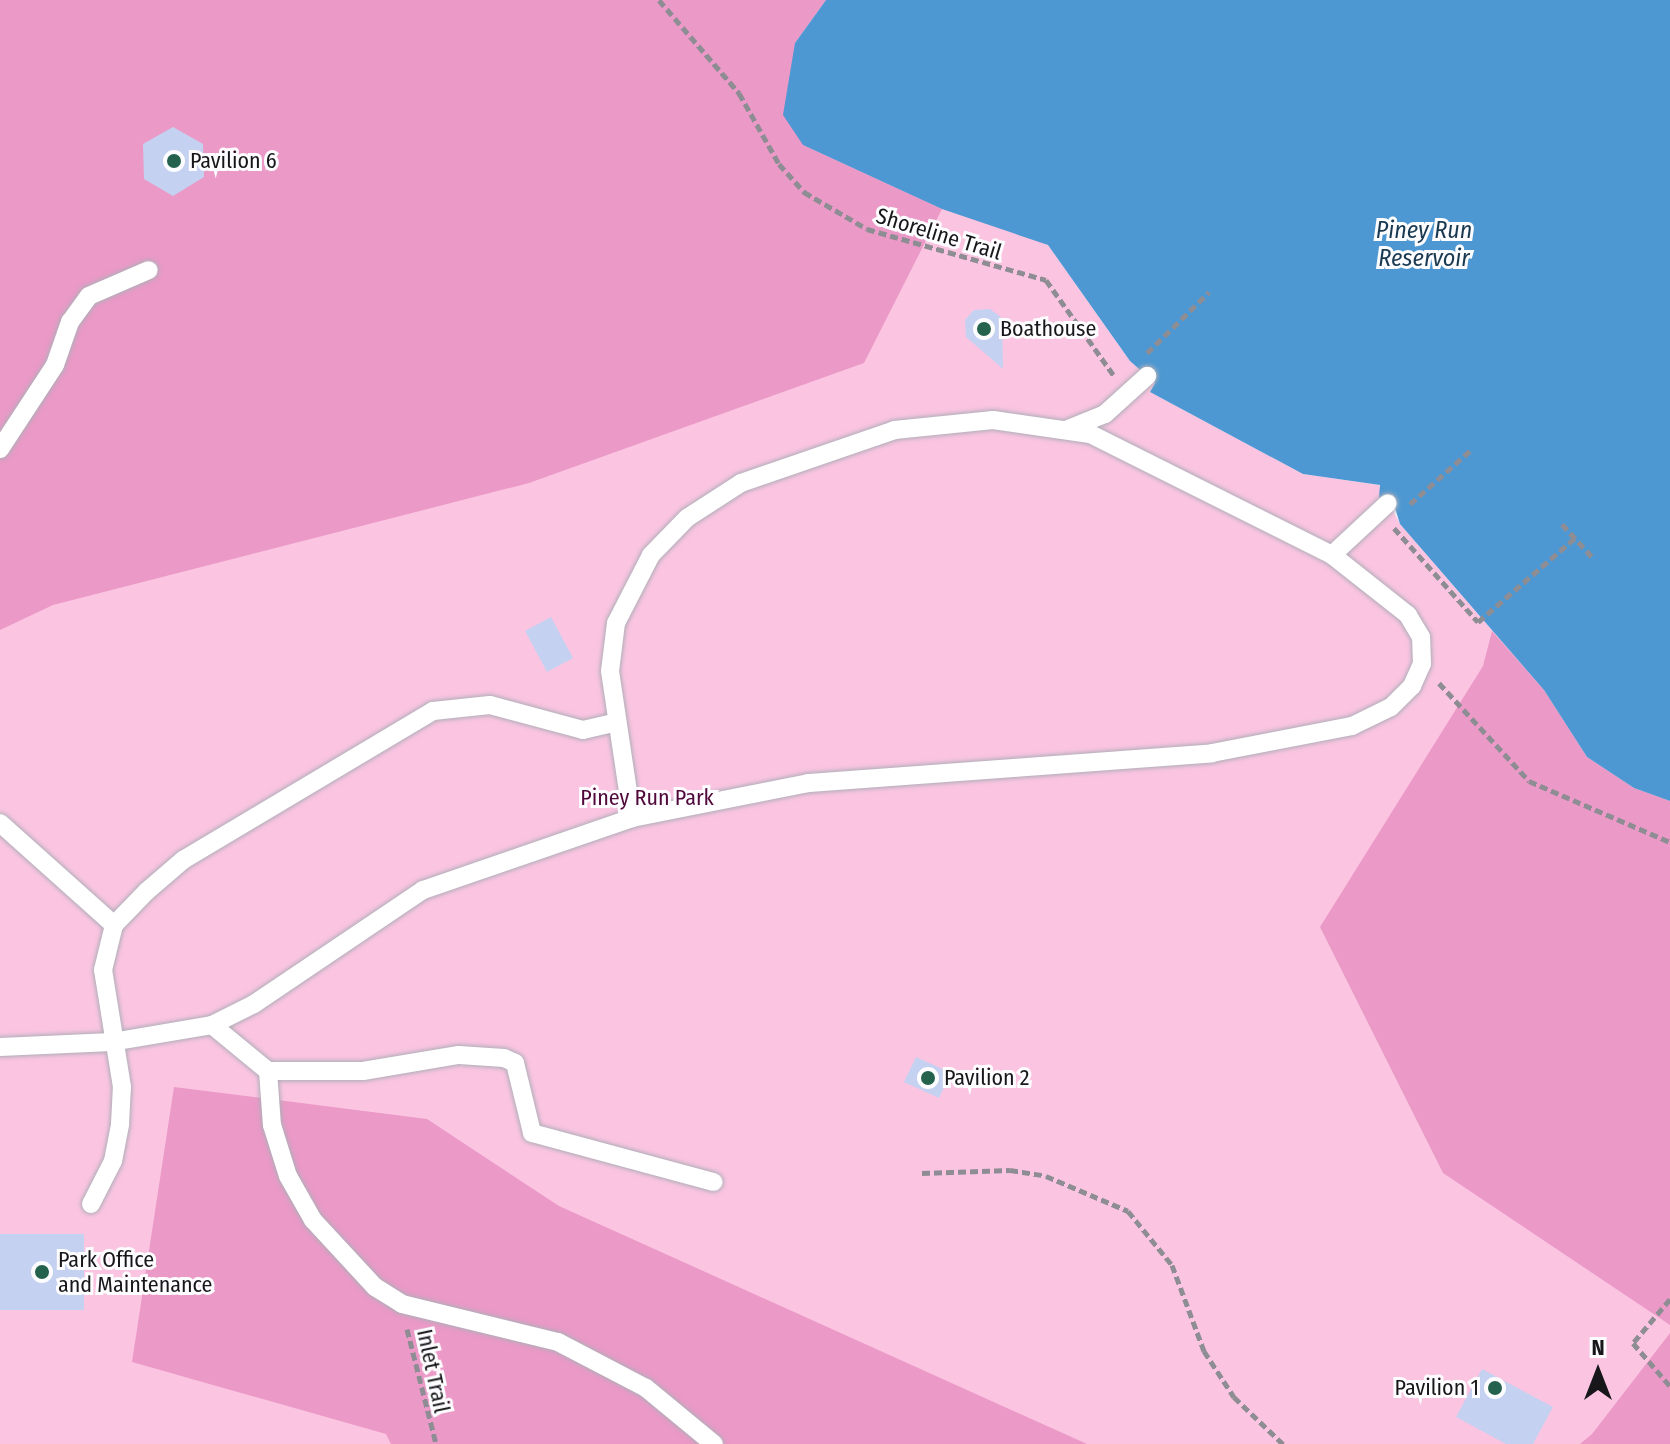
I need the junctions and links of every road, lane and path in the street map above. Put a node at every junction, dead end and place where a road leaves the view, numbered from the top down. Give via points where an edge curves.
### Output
1 (659, 0) edge
2 (149, 270) dead end
3 (1209, 292) dead end
4 (1139, 368) junction
5 (1123, 388) junction
6 (1067, 430) junction
7 (0, 449) edge
8 (1472, 449) dead end
9 (1388, 503) dead end
10 (1562, 524) dead end
11 (1575, 538) junction
12 (1332, 555) junction
13 (1594, 559) dead end
14 (1422, 664) junction
15 (614, 723) junction
16 (632, 818) junction
17 (0, 823) edge
18 (1670, 842) edge
19 (114, 925) junction
20 (212, 1025) junction
21 (112, 1042) junction
22 (0, 1047) edge
23 (268, 1071) junction
24 (922, 1173) dead end
25 (713, 1182) dead end
26 (91, 1204) dead end
27 (1670, 1299) edge
28 (402, 1304) junction
29 (1670, 1386) edge
30 (436, 1444) edge
31 (714, 1444) edge
32 (1283, 1444) edge

1 - 5 path, Shoreline Trail via 739,93 779,164 804,192 867,229 1046,280
2 - 7 lane via 89,296 70,322 55,365
3 - 4 path
4 - 5 lane
4 - 5 path
5 - 6 lane via 1105,414
6 - 12 lane via 1090,434
6 - 15 lane via 993,420 895,430 741,483 698,511 651,555 616,623 610,671
8 - 11 path via 1388,525 1478,622
9 - 12 lane
10 - 11 path
11 - 13 path
12 - 14 lane via 1408,615 1421,637
14 - 16 lane via 1391,707 1352,726 1295,740 1212,753 808,783
14 - 18 path via 1529,781
15 - 16 lane
15 - 19 lane via 583,730 490,705 433,711 183,860
16 - 20 lane via 423,890 254,1004
17 - 19 lane
19 - 21 lane via 103,970
20 - 21 lane
20 - 23 lane
21 - 22 lane
21 - 26 lane via 122,1087 120,1124 113,1161
23 - 25 lane via 363,1071 459,1055 504,1058 515,1063 532,1133
23 - 28 lane via 272,1125 307,1209 345,1258
24 - 32 path via 1010,1170 1046,1176 1128,1211 1172,1265 1204,1351 1234,1397
27 - 29 path via 1633,1343
28 - 30 path, Inlet Trail
28 - 31 lane via 558,1342 646,1388

